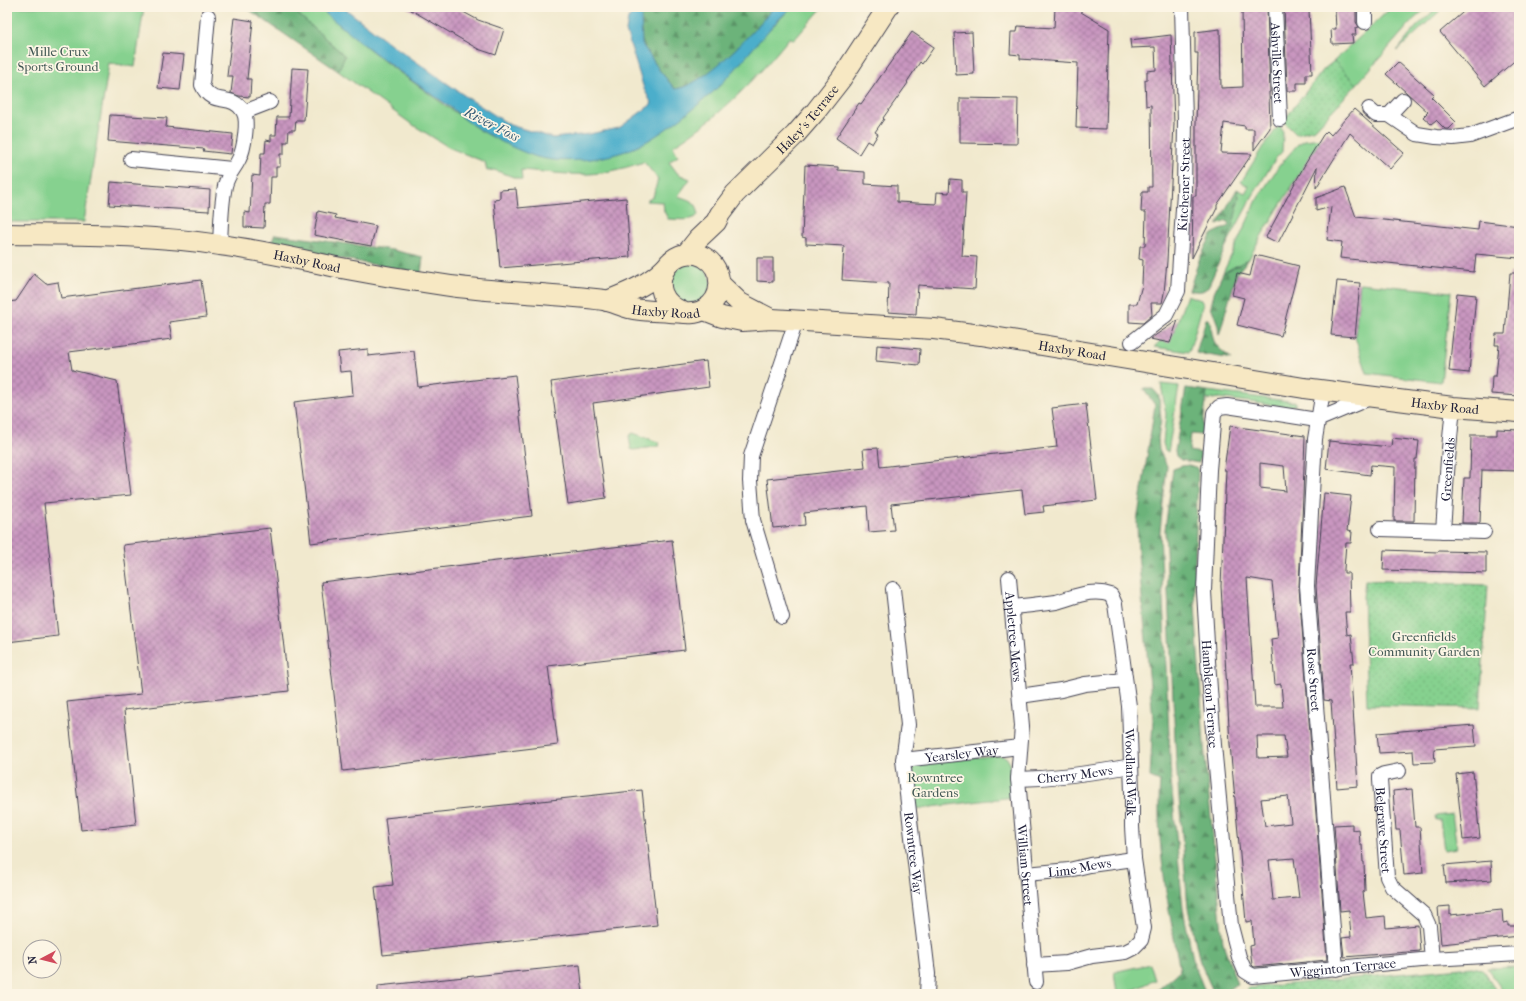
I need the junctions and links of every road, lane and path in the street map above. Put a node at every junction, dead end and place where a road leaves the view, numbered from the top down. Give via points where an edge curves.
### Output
1 (888, 7) edge
2 (1182, 7) edge
3 (1275, 7) edge
4 (1365, 7) edge
5 (208, 16) dead end
6 (1365, 22) dead end
7 (1403, 100) dead end
8 (270, 102) dead end
9 (1369, 109) dead end
10 (244, 112) junction
11 (1389, 115) junction
12 (1519, 118) edge
13 (1280, 119) dead end
14 (131, 158) dead end
15 (232, 169) junction
16 (716, 222) junction
17 (7, 234) edge
18 (220, 244) junction
19 (686, 254) junction
20 (711, 262) junction
21 (665, 268) junction
22 (720, 284) junction
23 (607, 301) junction
24 (704, 310) junction
25 (683, 312) junction
26 (772, 319) junction
27 (796, 321) junction
28 (1132, 342) dead end
29 (1322, 391) junction
30 (1372, 397) junction
31 (1453, 407) junction
32 (1519, 412) edge
33 (1317, 420) junction
34 (1380, 529) dead end
35 (1443, 531) junction
36 (1484, 532) dead end
37 (1010, 578) dead end
38 (893, 589) dead end
39 (1012, 607) junction
40 (782, 617) dead end
41 (1125, 680) junction
42 (1020, 696) junction
43 (1020, 748) junction
44 (903, 760) junction
45 (1131, 766) junction
46 (1399, 771) dead end
47 (1018, 779) junction
48 (1134, 858) junction
49 (1026, 874) junction
50 (1519, 954) edge
51 (1432, 960) junction
52 (1034, 965) junction
53 (1336, 969) junction
54 (1253, 976) joint
55 (1036, 982) dead end
56 (927, 994) edge

1 - 16 street, Haley's Terrace via 841,79 816,111 735,194
2 - 28 street, Kitchener Street via 1185,121 1178,291 1166,315
3 - 13 street, Ashville Street
4 - 6 street
5 - 10 street via 202,85 211,97 232,101
7 - 11 street
8 - 10 street
9 - 11 street via 1376,115
10 - 15 street via 246,125 243,152
11 - 12 street via 1417,134 1441,137 1470,136
14 - 15 street
15 - 18 street via 224,188
16 - 19 street, Haley's Terrace
16 - 20 street, Haley's Terrace
17 - 18 street, Haxby Road via 134,236
18 - 23 street, Haxby Road via 339,268 447,285
19 - 20 street via 699,256
19 - 21 street via 670,262
20 - 22 street
21 - 23 street, Haxby Road via 637,289
21 - 25 street via 661,277 663,295 671,306
22 - 24 street via 718,295
22 - 26 street, Haxby Road via 740,303
23 - 25 street, Haxby Road via 630,308
24 - 25 street, Haxby Road via 697,313
24 - 26 street, Haxby Road via 742,321
26 - 27 street, Haxby Road
27 - 29 street, Haxby Road via 934,328
27 - 40 street via 751,456 750,481 754,520
29 - 30 street, Haxby Road
29 - 33 street, Rose Street
30 - 31 street, Haxby Road
30 - 33 street, Haxby Road
31 - 32 street, Haxby Road
31 - 35 street, Greenfields
33 - 53 street, Rose Street via 1307,586
33 - 54 street, Hambleton Terrace via 1227,406 1219,407 1214,413 1204,591 1208,661 1232,926 1245,972
34 - 35 street
35 - 36 street
37 - 39 street, Appletree Mews
38 - 44 street, Rowntree Way via 908,725
39 - 41 street, Woodland Walk via 1056,602 1083,594 1100,592 1111,595 1115,604
39 - 42 street, Appletree Mews
41 - 42 street, Appletree Mews via 1085,684
41 - 45 street, Woodland Walk via 1129,706
42 - 43 street, Appletree Mews
43 - 44 street, Yearsley Way
43 - 47 street, William Street
44 - 56 street, Rowntree Way via 928,974
45 - 47 street, Cherry Mews via 1046,779
45 - 48 street, Woodland Walk
46 - 51 street, Belgrave Street via 1384,774 1379,769 1387,877 1392,887 1424,915 1429,926
47 - 49 street, William Street
48 - 49 street, Lime Mews via 1090,864 1069,870
48 - 52 street, Woodland Walk via 1144,928 1141,940 1125,952 1092,956 1067,963
49 - 52 street, William Street
50 - 51 street, Wigginton Terrace
51 - 53 street, Wigginton Terrace
52 - 55 street, William Street
53 - 54 street, Wigginton Terrace

